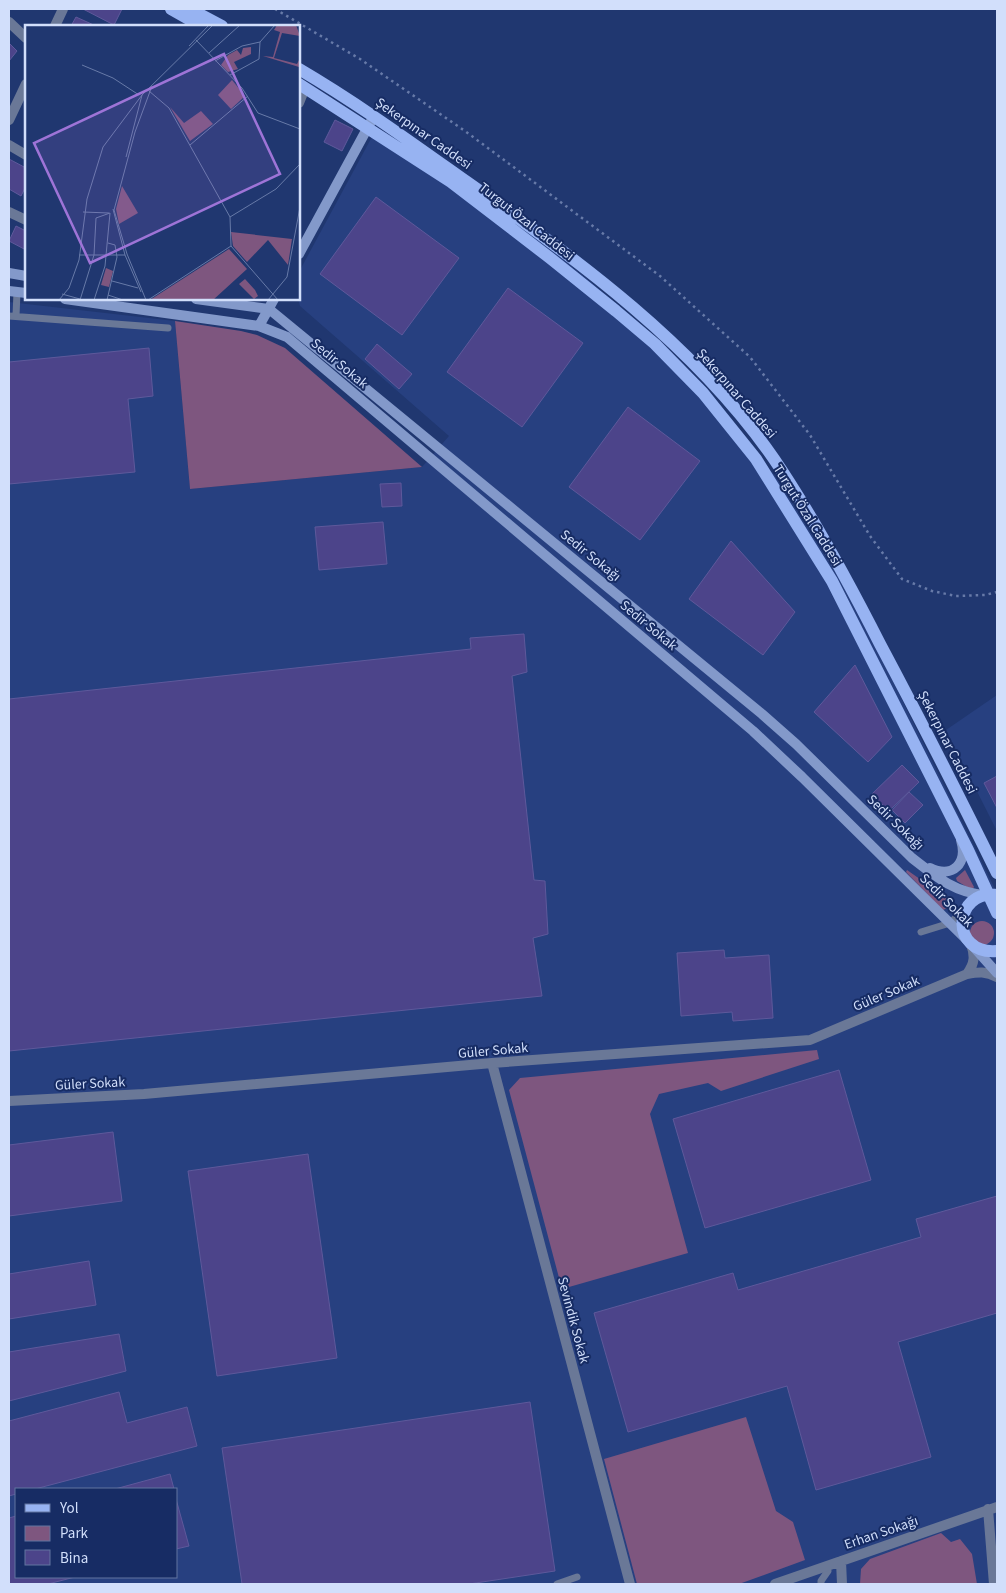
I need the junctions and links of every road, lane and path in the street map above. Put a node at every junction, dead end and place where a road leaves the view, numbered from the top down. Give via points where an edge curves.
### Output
1 (63, 9) edge
2 (171, 9) edge
3 (190, 9) edge
4 (275, 9) edge
5 (9, 22) edge
6 (55, 25) edge
7 (199, 25) edge
8 (220, 25) edge
9 (25, 37) edge
10 (300, 70) edge
11 (25, 86) edge
12 (302, 86) edge
13 (9, 120) edge
14 (371, 122) junction
15 (9, 145) edge
16 (25, 154) edge
17 (9, 212) edge
18 (25, 220) edge
19 (300, 252) edge
20 (9, 273) edge
21 (25, 276) edge
22 (17, 292) edge
23 (72, 300) edge
24 (203, 300) edge
25 (274, 300) edge
26 (269, 309) junction
27 (13, 316) edge
28 (259, 326) junction
29 (168, 328) dead end
30 (997, 592) edge
31 (956, 825) junction
32 (912, 858) junction
33 (997, 872) edge
34 (982, 898) edge
35 (997, 913) edge
36 (950, 923) junction
37 (921, 932) dead end
38 (971, 944) junction
39 (997, 952) edge
40 (986, 961) junction
41 (966, 974) junction
42 (997, 975) edge
43 (492, 1063) junction
44 (9, 1100) edge
45 (993, 1508) edge
46 (841, 1561) junction
47 (826, 1567) junction
48 (577, 1578) dead end
49 (558, 1584) edge
50 (630, 1584) edge
51 (775, 1584) edge
52 (822, 1584) edge
53 (842, 1584) edge
54 (994, 1584) edge

1 - 6 street
2 - 7 main road
3 - 8 main road
4 - 30 path via 360,59 465,131 660,276 750,357 810,435 870,536 902,579 956,596 985,596
5 - 9 street
10 - 14 main road, Şekerpınar Caddesi
11 - 13 street
12 - 14 main road, Şekerpınar Caddesi
14 - 19 street
14 - 31 main road, Turgut Özal Caddesi via 550,258 655,344 709,400 756,460 832,581
14 - 33 main road, Şekerpınar Caddesi via 546,237 643,317 698,368 741,416 773,458 837,562
15 - 16 street
17 - 18 street
20 - 21 street
22 - 27 lane
23 - 28 street, Sedir Sokak
24 - 26 street
25 - 26 street
26 - 28 street
26 - 32 street, Sedir Sokağı via 762,714
27 - 29 lane
28 - 36 street, Sedir Sokak via 287,337 753,731
31 - 32 street via 963,856 955,869 948,872 933,870
31 - 34 main road, Turgut Özal Caddesi via 980,873
32 - 34 street, Sedir Sokağı via 960,891
34 - 35 main road, Turgut Özal Caddesi
34 - 36 lane
34 - 38 main road via 964,914 963,930
36 - 37 lane
36 - 38 street, Sedir Sokak
38 - 39 main road via 988,952
38 - 40 street, Sedir Sokak
38 - 41 street via 975,954
39 - 40 street
40 - 41 street
40 - 42 street, Sedir Sokak
41 - 42 street
41 - 43 street, Güler Sokak via 810,1040
43 - 44 street, Güler Sokak via 144,1094
43 - 50 street, Sevindik Sokak
45 - 46 street, Erhan Sokağı
45 - 54 street
46 - 47 street, Erhan Sokağı
46 - 53 street
47 - 51 street, Erhan Sokağı
47 - 52 lane via 828,1571
48 - 49 lane

